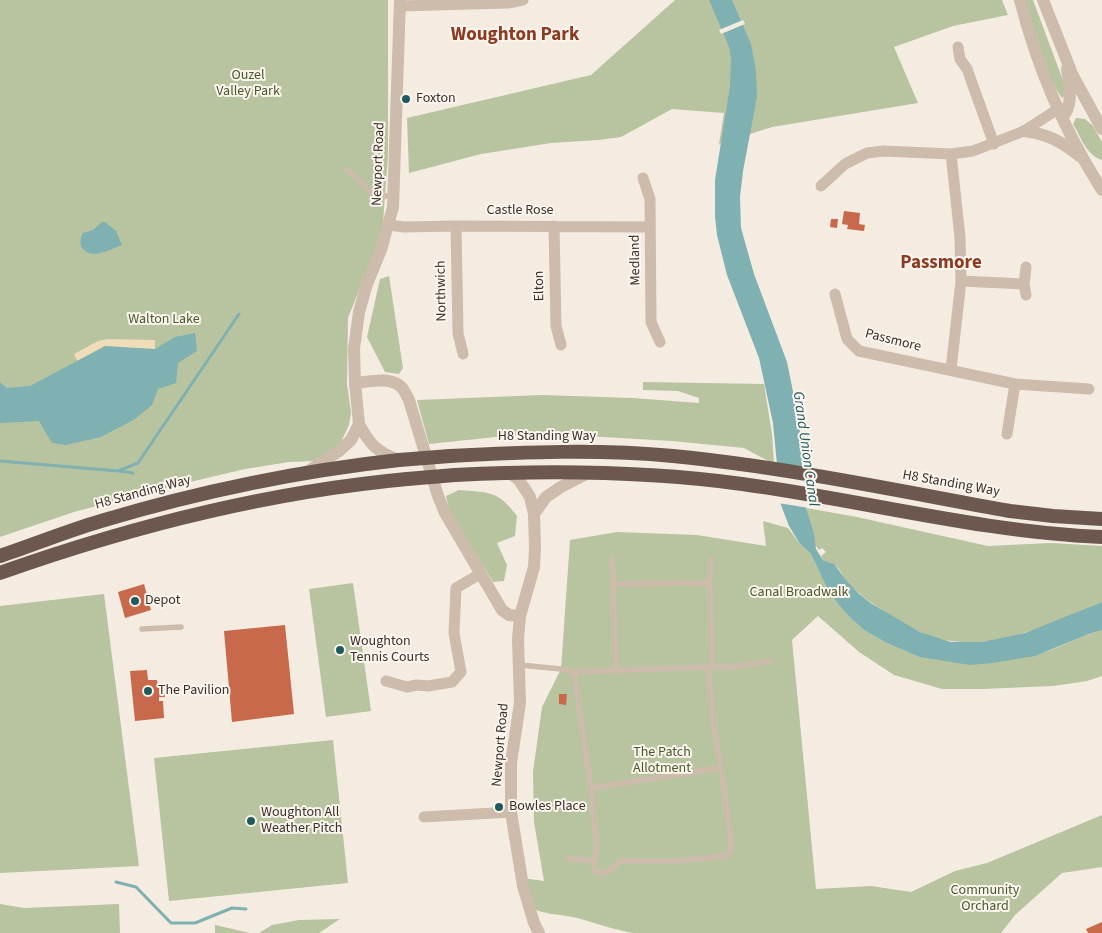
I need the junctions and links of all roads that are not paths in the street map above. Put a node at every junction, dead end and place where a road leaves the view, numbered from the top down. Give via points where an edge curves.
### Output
1 (523, 0) edge
2 (1020, 0) edge
3 (1043, 0) edge
4 (483, 2) edge
5 (400, 3) edge
6 (958, 47) dead end
7 (1066, 59) junction
8 (1063, 111) junction
9 (1099, 122) edge
10 (1028, 129) junction
11 (994, 144) junction
12 (951, 154) junction
13 (1085, 162) junction
14 (1102, 168) edge
15 (347, 169) dead end
16 (643, 178) dead end
17 (821, 186) dead end
18 (1102, 190) edge
19 (394, 197) junction
20 (389, 224) junction
21 (456, 226) junction
22 (554, 226) junction
23 (650, 227) junction
24 (1026, 267) dead end
25 (960, 281) junction
26 (1024, 284) junction
27 (835, 294) dead end
28 (1026, 295) dead end
29 (660, 342) dead end
30 (561, 345) dead end
31 (463, 354) dead end
32 (951, 370) junction
33 (355, 383) junction
34 (1015, 384) junction
35 (1089, 389) dead end
36 (359, 424) junction
37 (1007, 434) dead end
38 (399, 460) junction
39 (307, 472) junction
40 (509, 472) junction
41 (590, 472) junction
42 (534, 514) junction
43 (1102, 519) edge
44 (1102, 537) edge
45 (0, 556) edge
46 (612, 559) dead end
47 (710, 560) dead end
48 (0, 572) edge
49 (480, 574) junction
50 (710, 583) junction
51 (613, 584) junction
52 (520, 616) junction
53 (181, 627) dead end
54 (142, 629) dead end
55 (770, 661) dead end
56 (520, 665) junction
57 (710, 667) junction
58 (616, 670) junction
59 (574, 672) junction
60 (386, 681) dead end
61 (721, 768) junction
62 (591, 788) junction
63 (512, 812) junction
64 (424, 817) dead end
65 (568, 858) dead end
66 (594, 861) junction
67 (540, 933) edge

1 - 4 street
2 - 8 street via 1042,72
3 - 7 street
4 - 5 street
5 - 19 street, Newport Road
6 - 11 street
7 - 8 street via 1069,94
7 - 9 street
8 - 9 street
8 - 10 street
8 - 13 street
10 - 11 street
10 - 13 street via 1055,139
11 - 12 street
12 - 17 street via 867,153 845,164
12 - 25 street via 960,237
13 - 14 street
13 - 18 street
15 - 19 lane via 373,194
16 - 23 street, Medland via 650,199
19 - 20 street, Newport Road
20 - 21 street, Castle Rose via 404,227
20 - 33 street, Newport Road via 359,312 354,348
21 - 22 street, Castle Rose
21 - 31 street, Northwich via 458,333
22 - 23 street, Castle Rose
22 - 30 street, Elton via 556,326
23 - 29 street, Medland via 651,322
24 - 26 street
25 - 26 street
25 - 32 street
26 - 28 street
27 - 32 street, Passmore via 847,339 859,351
32 - 34 street, Passmore
33 - 36 street, Newport Road
33 - 49 street via 380,380 402,387 445,513
34 - 35 street, Passmore
34 - 37 street
36 - 38 street via 367,439 383,454
36 - 39 street via 351,440
38 - 39 highway, H8 Standing Way
38 - 43 highway, H8 Standing Way, bridge via 514,452 672,456 746,465 1010,511
39 - 45 highway, H8 Standing Way via 164,504
40 - 41 highway
40 - 42 street, Newport Road via 520,480 530,497
40 - 48 highway, bridge via 407,479 245,503 104,538
41 - 42 street via 546,498
41 - 44 highway via 668,475 743,484 1020,531
42 - 52 street, Newport Road via 534,567
46 - 51 lane
47 - 50 lane
49 - 52 street via 502,610
49 - 60 street via 456,588 454,633 461,672 452,682 428,686 406,687
50 - 51 lane
50 - 57 lane
51 - 58 lane
52 - 56 street, Newport Road
53 - 54 lane
55 - 57 lane
56 - 59 lane
56 - 63 street, Newport Road via 520,703 511,763
57 - 58 lane
57 - 61 lane via 713,719
58 - 59 lane
59 - 62 lane
61 - 62 lane
61 - 66 lane via 732,848 727,856 676,861 620,861 603,874 594,870
62 - 66 lane via 598,850
63 - 64 street
63 - 67 street, Newport Road via 523,886
65 - 66 lane

